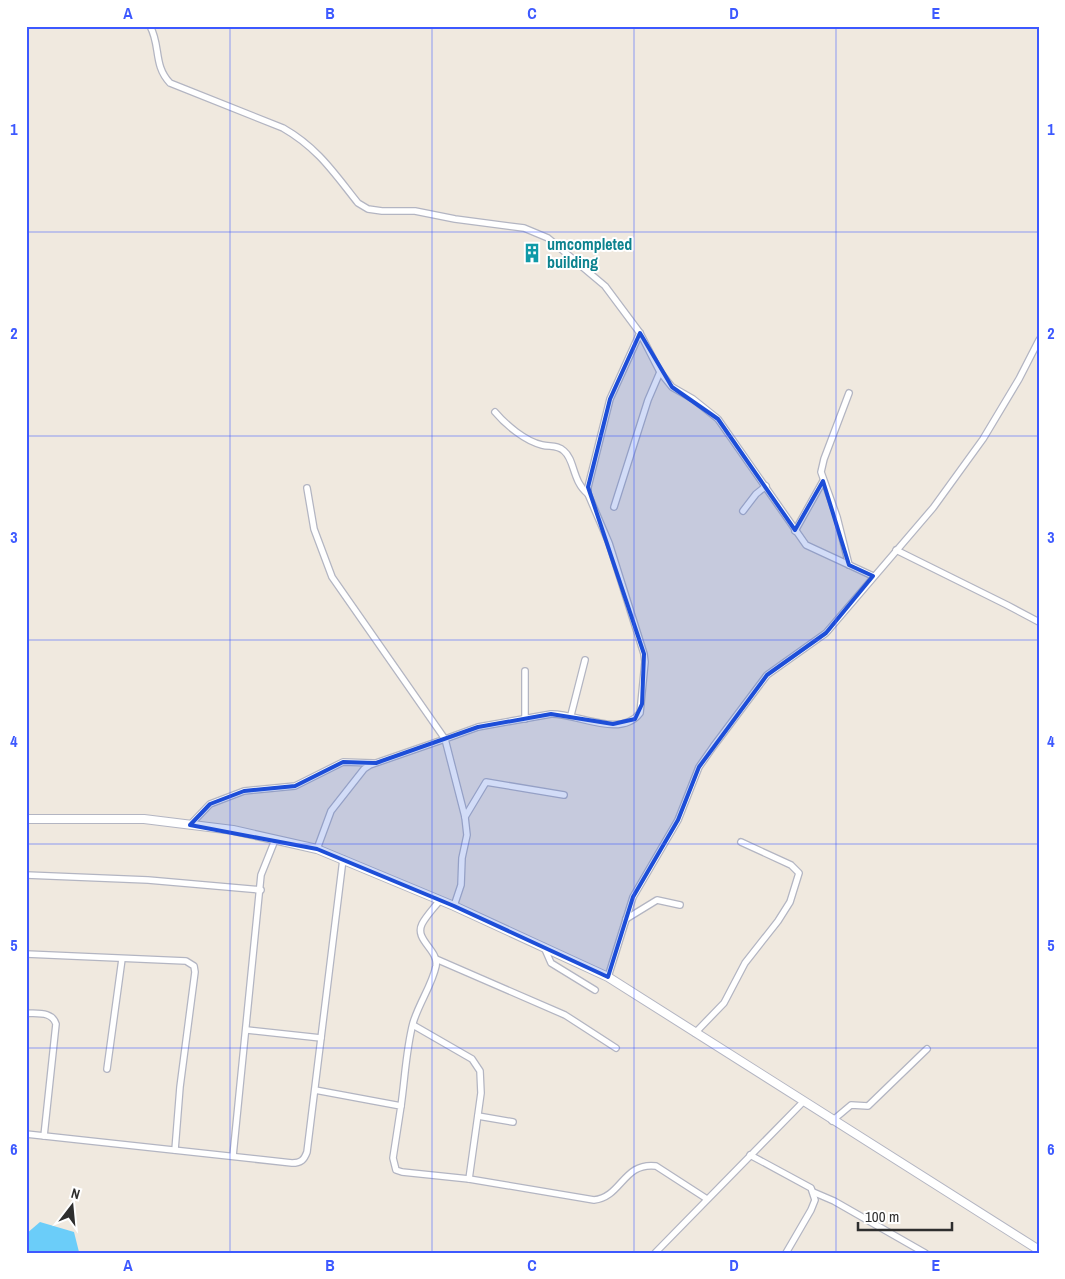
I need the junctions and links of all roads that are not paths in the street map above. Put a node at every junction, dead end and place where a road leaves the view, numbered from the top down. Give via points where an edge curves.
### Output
1 (150, 26) edge
2 (640, 333) junction
3 (1039, 340) edge
4 (660, 372) junction
5 (849, 393) dead end
6 (495, 412) dead end
7 (823, 481) junction
8 (766, 486) junction
9 (307, 488) dead end
10 (588, 494) junction
11 (614, 507) dead end
12 (744, 510) dead end
13 (795, 531) junction
14 (896, 550) junction
15 (849, 565) junction
16 (873, 576) junction
17 (1039, 622) edge
18 (585, 660) dead end
19 (525, 671) dead end
20 (571, 716) junction
21 (526, 719) junction
22 (445, 739) junction
23 (376, 763) junction
24 (564, 795) dead end
25 (466, 817) junction
26 (26, 819) edge
27 (190, 825) junction
28 (275, 840) junction
29 (741, 842) dead end
30 (317, 849) junction
31 (343, 860) junction
32 (26, 875) edge
33 (261, 890) junction
34 (440, 900) junction
35 (680, 905) dead end
36 (454, 906) junction
37 (626, 919) junction
38 (544, 947) junction
39 (26, 954) edge
40 (122, 959) junction
41 (436, 959) junction
42 (608, 977) junction
43 (595, 990) dead end
44 (26, 1013) edge
45 (413, 1025) junction
46 (247, 1030) junction
47 (695, 1033) junction
48 (321, 1038) junction
49 (616, 1048) dead end
50 (927, 1049) dead end
51 (107, 1069) dead end
52 (315, 1090) junction
53 (803, 1102) junction
54 (401, 1106) junction
55 (478, 1116) junction
56 (832, 1120) junction
57 (513, 1122) dead end
58 (26, 1134) edge
59 (44, 1136) junction
60 (176, 1150) junction
61 (750, 1155) junction
62 (234, 1156) junction
63 (469, 1179) junction
64 (813, 1192) junction
65 (707, 1199) junction
66 (1039, 1250) edge
67 (655, 1253) edge
68 (786, 1253) edge
69 (925, 1253) edge

1 - 2 street via 159,67 170,83 283,128 300,138 316,151 358,203 368,209 415,211 524,228 548,238 605,286
2 - 4 street
2 - 10 street via 610,399
3 - 14 street via 983,439 933,508
4 - 8 street via 672,388 693,399 718,419
4 - 11 street
5 - 7 street via 824,459
6 - 10 street via 504,423 539,444 558,447 566,452 577,484
7 - 13 street
7 - 15 street via 837,517
8 - 12 street
8 - 13 street
9 - 22 street via 314,529 332,577
10 - 20 street via 609,543 646,662 642,704 635,719 613,724
13 - 15 street via 806,546
14 - 16 street
14 - 17 street
15 - 16 street
16 - 37 street via 826,633 767,675 713,747 700,767 678,820 632,897
18 - 20 street
19 - 21 street
20 - 21 street via 551,714
21 - 22 street via 466,730
22 - 23 street
22 - 25 street
23 - 27 street via 343,762 295,786 244,791 210,804
23 - 30 street via 364,769 336,804
24 - 25 street via 486,782
25 - 36 street via 467,841 462,858 461,884
26 - 27 main road via 144,819
27 - 28 main road via 233,830
28 - 30 main road
28 - 33 street via 263,866
29 - 47 street via 791,864 799,873 790,902 778,921 745,963 724,1003
30 - 31 main road
31 - 34 main road
31 - 48 street
32 - 33 street via 148,880
33 - 46 street
34 - 36 main road
34 - 41 street via 420,930
35 - 37 street via 657,900
36 - 38 main road
37 - 42 street
38 - 42 main road
38 - 43 street via 551,963
39 - 40 street
40 - 51 street
40 - 60 street via 186,961 194,966
41 - 45 street
41 - 49 street via 565,1015
42 - 47 main road
44 - 59 street via 49,1015 56,1024
45 - 54 street via 406,1054 407,1071
45 - 55 street via 472,1059 480,1071
46 - 48 street
46 - 62 street
47 - 53 main road
48 - 52 street
50 - 56 street via 868,1106 851,1105
52 - 54 street
52 - 62 street via 304,1160 292,1163
53 - 56 main road
53 - 61 street
54 - 63 street via 393,1158 396,1170
55 - 57 street
55 - 63 street
56 - 66 main road
58 - 59 street
59 - 60 street
60 - 62 street
61 - 64 street via 812,1188
61 - 65 street
63 - 65 street via 594,1200 603,1199 634,1169 649,1165 656,1166
64 - 68 street via 815,1200 811,1210
64 - 69 street
65 - 67 street

